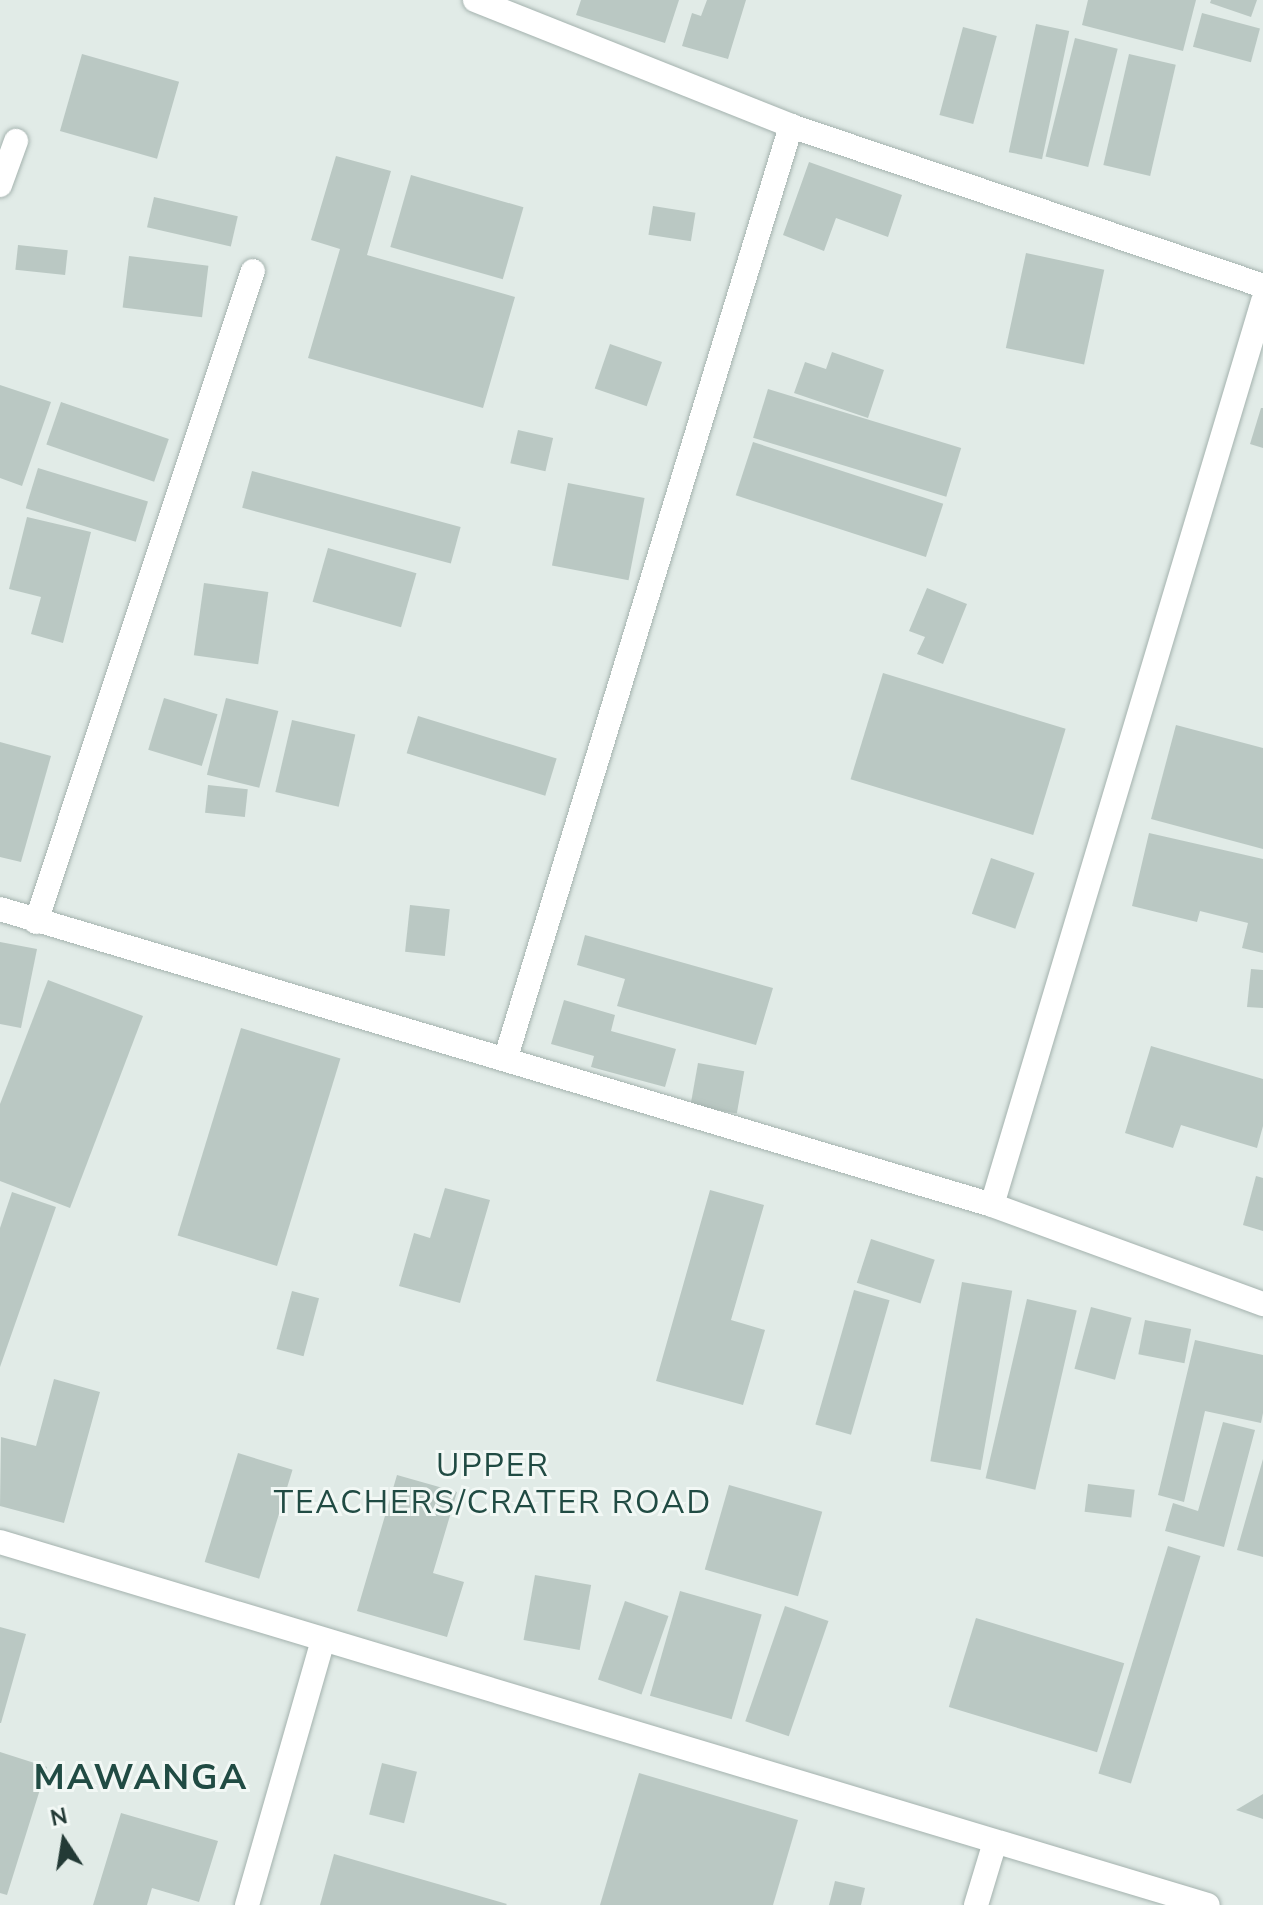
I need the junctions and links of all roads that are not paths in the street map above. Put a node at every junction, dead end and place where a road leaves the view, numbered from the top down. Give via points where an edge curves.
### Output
1 (475, 0) edge
2 (791, 126) junction
3 (16, 141) dead end
4 (0, 185) edge
5 (253, 271) dead end
6 (1263, 286) edge
7 (1263, 301) edge
8 (0, 909) edge
9 (36, 922) junction
10 (506, 1057) junction
11 (992, 1205) junction
12 (1263, 1304) edge
13 (0, 1542) edge
14 (323, 1640) junction
15 (995, 1842) junction
16 (247, 1905) edge
17 (976, 1905) edge
18 (1208, 1905) edge

1 - 2 street
2 - 6 street
2 - 10 street
3 - 4 street
5 - 9 street
7 - 11 street
8 - 9 street
9 - 10 street
10 - 11 street
11 - 12 street
13 - 14 street
14 - 15 street
14 - 16 street
15 - 17 street
15 - 18 street

